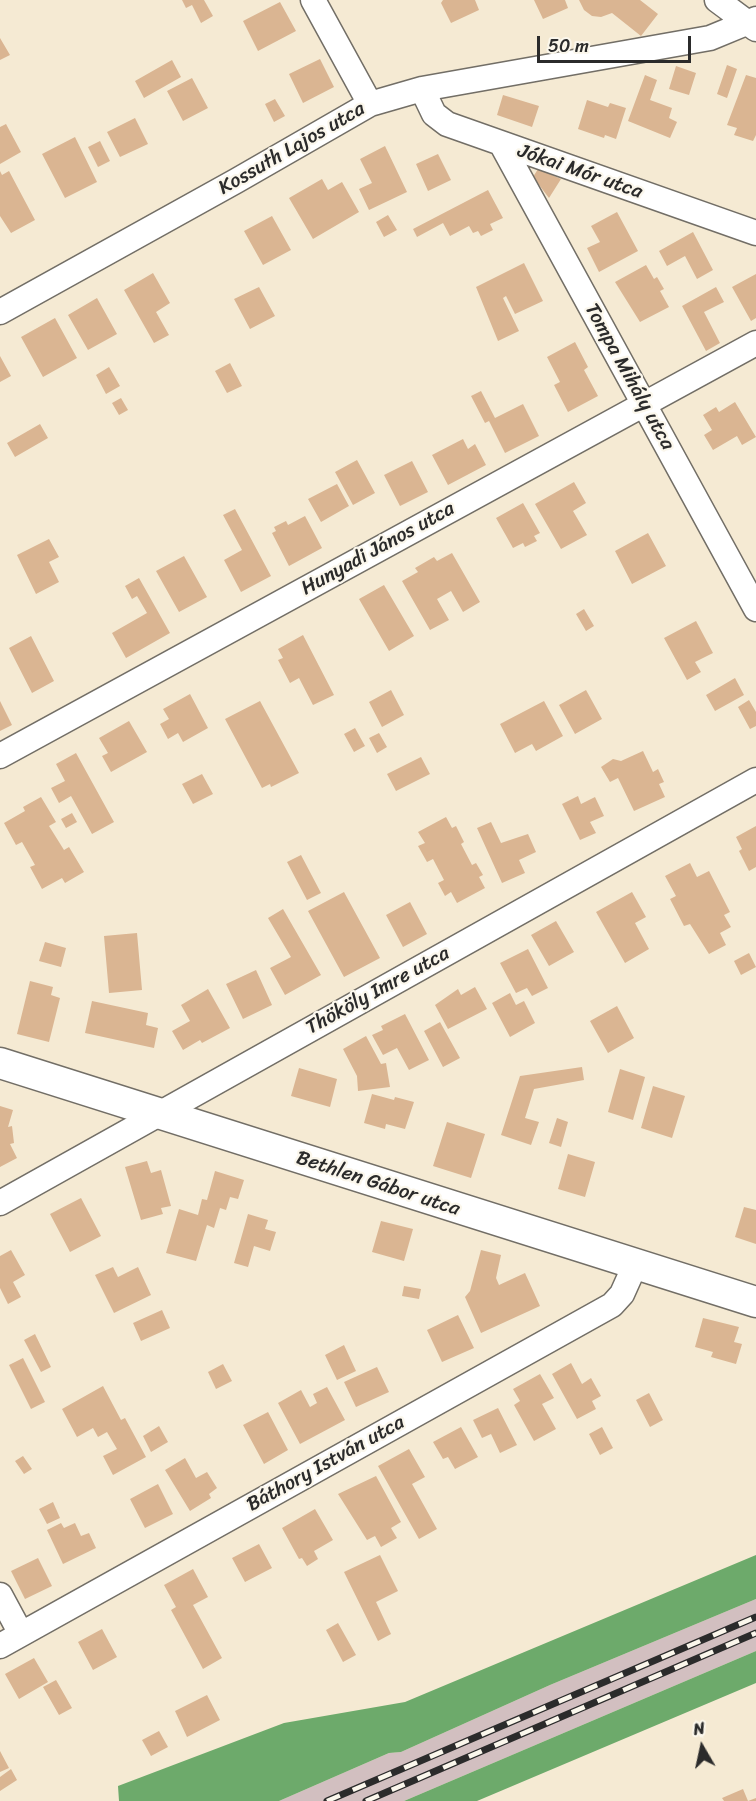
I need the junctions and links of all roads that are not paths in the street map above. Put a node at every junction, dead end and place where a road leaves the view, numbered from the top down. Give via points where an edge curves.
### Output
1 (314, 0) edge
2 (717, 0) edge
3 (754, 24) edge
4 (422, 89) junction
5 (370, 104) junction
6 (502, 145) junction
7 (756, 233) edge
8 (0, 312) edge
9 (756, 343) edge
10 (643, 403) junction
11 (756, 609) edge
12 (0, 756) edge
13 (756, 780) edge
14 (0, 1063) edge
15 (157, 1114) junction
16 (0, 1203) edge
17 (635, 1265) junction
18 (756, 1302) edge
19 (0, 1595) edge
20 (21, 1634) junction
21 (0, 1646) edge

1 - 5 street
2 - 3 street
3 - 4 street, Kossuth Lajos utca via 710,38
4 - 5 street, Kossuth Lajos utca
4 - 6 street, Jókai Mór utca via 434,114 447,124
5 - 8 street, Kossuth Lajos utca
6 - 7 street, Jókai Mór utca
6 - 10 street, Tompa Mihály utca
9 - 10 street, Hunyadi János utca
10 - 11 street, Tompa Mihály utca
10 - 12 street, Hunyadi János utca
13 - 15 street, Thököly Imre utca
14 - 15 street, Bethlen Gábor utca
15 - 16 street, Thököly Imre utca
15 - 17 street, Bethlen Gábor utca
17 - 18 street, Bethlen Gábor utca
17 - 20 street, Báthory István utca via 622,1294 612,1305
19 - 20 street
20 - 21 street, Báthory István utca

